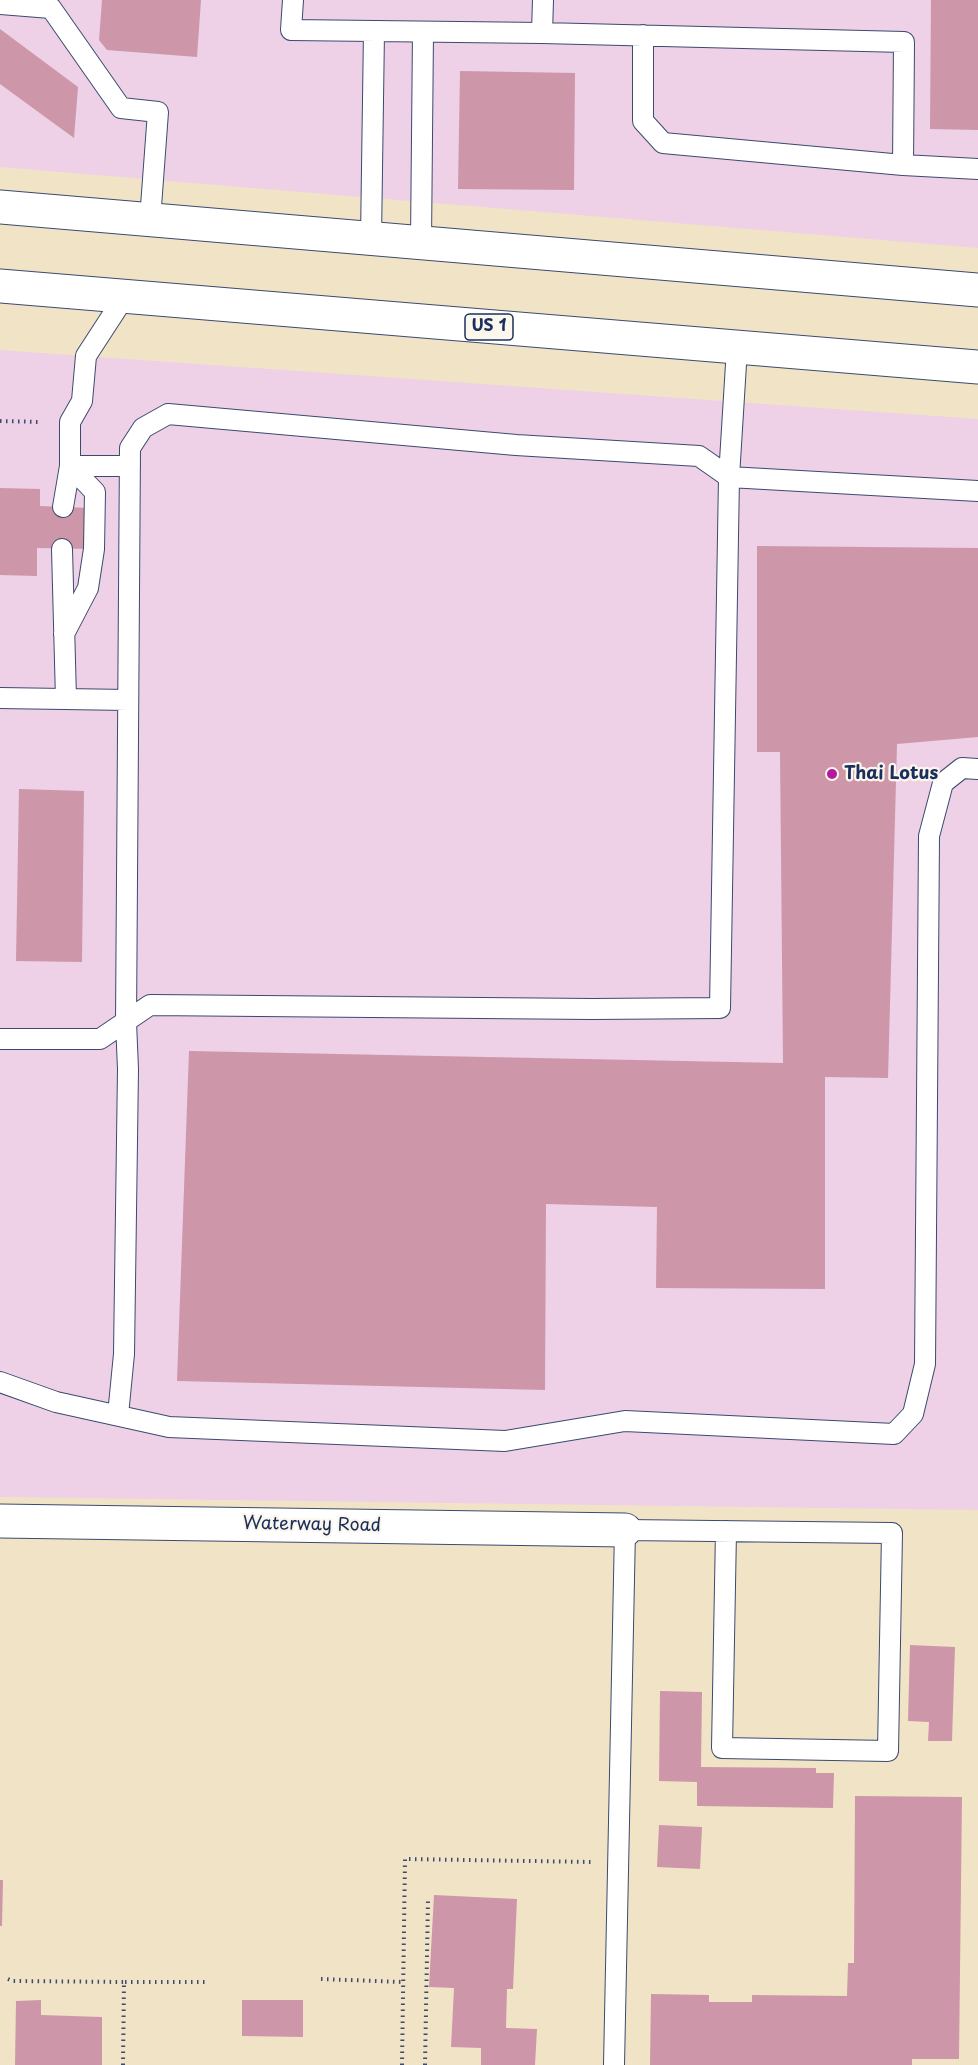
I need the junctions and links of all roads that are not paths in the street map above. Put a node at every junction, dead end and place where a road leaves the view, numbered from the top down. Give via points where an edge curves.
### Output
1 (293, 0) edge
2 (543, 0) edge
3 (0, 4) edge
4 (374, 31) junction
5 (423, 32) junction
6 (542, 33) junction
7 (643, 35) junction
8 (903, 165) junction
9 (978, 169) edge
10 (0, 207) edge
11 (150, 220) junction
12 (371, 238) junction
13 (421, 242) junction
14 (0, 286) edge
15 (978, 290) edge
16 (124, 296) junction
17 (737, 348) junction
18 (978, 367) edge
19 (70, 466) junction
20 (130, 466) junction
21 (729, 477) junction
22 (978, 491) edge
23 (63, 507) dead end
24 (62, 549) dead end
25 (64, 634) junction
26 (0, 698) edge
27 (66, 699) junction
28 (128, 700) junction
29 (978, 769) edge
30 (126, 1022) junction
31 (0, 1039) edge
32 (0, 1382) edge
33 (118, 1415) junction
34 (0, 1521) edge
35 (625, 1530) junction
36 (726, 1531) junction
37 (614, 2065) edge

1 - 4 lane via 291,30
2 - 6 lane
3 - 11 lane via 51,9 121,108 158,112
4 - 5 lane
4 - 12 lane
5 - 6 lane
5 - 13 lane
6 - 7 lane
7 - 8 lane via 644,121 663,143
7 - 8 lane via 904,42
8 - 9 lane
10 - 11 main road
11 - 12 main road
12 - 13 main road
13 - 15 main road
14 - 16 main road, US 1
16 - 17 main road, US 1
16 - 19 lane via 86,356 82,401 70,422
17 - 18 main road, US 1
17 - 21 lane
19 - 20 lane
19 - 23 lane
19 - 25 lane via 95,492 94,538 88,588
20 - 21 lane via 130,447 142,428 168,414 516,445 699,456
20 - 28 lane
21 - 22 lane
21 - 30 lane via 720,1008 150,1005
24 - 25 lane
25 - 27 lane
26 - 27 lane
27 - 28 lane
28 - 30 lane
29 - 33 lane via 962,768 943,783 929,836 925,1364 913,1414 894,1434 625,1421 505,1441 169,1427
30 - 31 lane via 100,1039
30 - 33 lane via 124,1354
32 - 33 lane via 56,1402
34 - 35 main road, Waterway Road
35 - 36 lane
35 - 37 lane
36 - 36 lane via 722,1748 888,1751 892,1533

